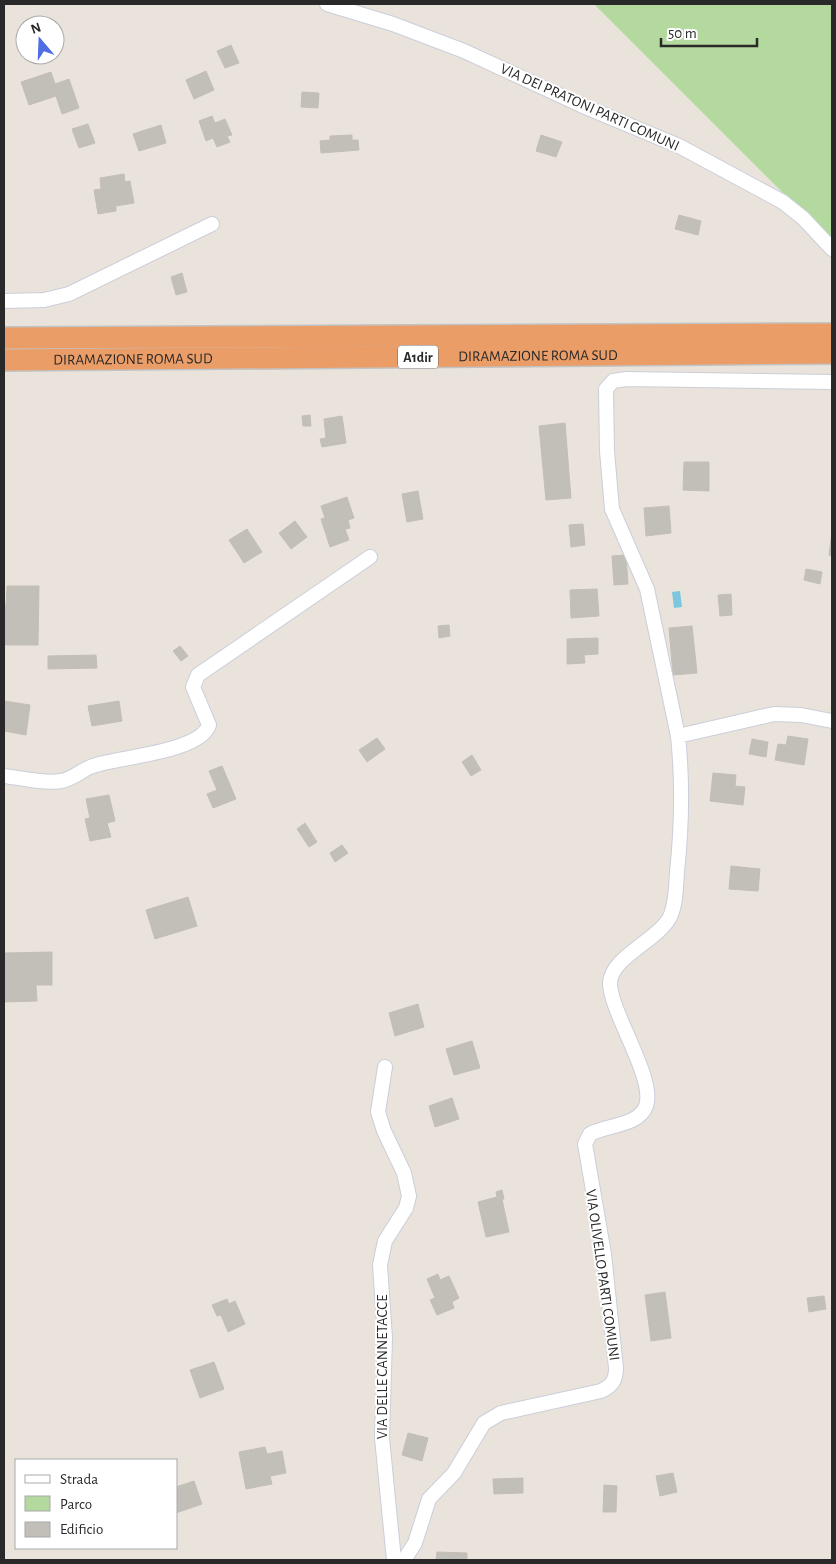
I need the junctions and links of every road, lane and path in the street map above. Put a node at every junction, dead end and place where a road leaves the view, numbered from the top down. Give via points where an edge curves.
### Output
1 (327, 4) edge
2 (212, 224) dead end
3 (832, 248) edge
4 (4, 301) edge
5 (832, 334) edge
6 (4, 338) edge
7 (832, 353) edge
8 (4, 360) edge
9 (832, 382) edge
10 (370, 557) dead end
11 (832, 721) edge
12 (678, 736) junction
13 (4, 776) edge
14 (385, 1067) dead end
15 (394, 1560) edge
16 (404, 1560) edge

1 - 3 street, VIA DEI PRATONI PARTI COMUNI via 464,51 679,146 783,202
2 - 4 street via 69,294 44,300
5 - 6 highway, DIRAMAZIONE ROMA SUD / A1dir
7 - 8 highway, DIRAMAZIONE ROMA SUD / A1dir
9 - 12 street via 626,379 613,381 606,389 606,451 611,502 620,531 647,588
10 - 13 street via 200,673 193,687 208,725 201,736 170,748 93,766 64,780 51,782
11 - 12 street via 774,714
12 - 16 street, VIA OLIVELLO PARTI COMUNI via 682,809 671,913 660,930 618,965 612,972 610,983 646,1090 646,1105 633,1119 590,1134 585,1144 605,1264 615,1380 601,1391 501,1413 484,1423 454,1473 429,1499 415,1543
14 - 15 street, VIA DELLE CANNETACCE via 378,1112 404,1173 409,1196 406,1208 385,1241 380,1265 384,1332 382,1438

